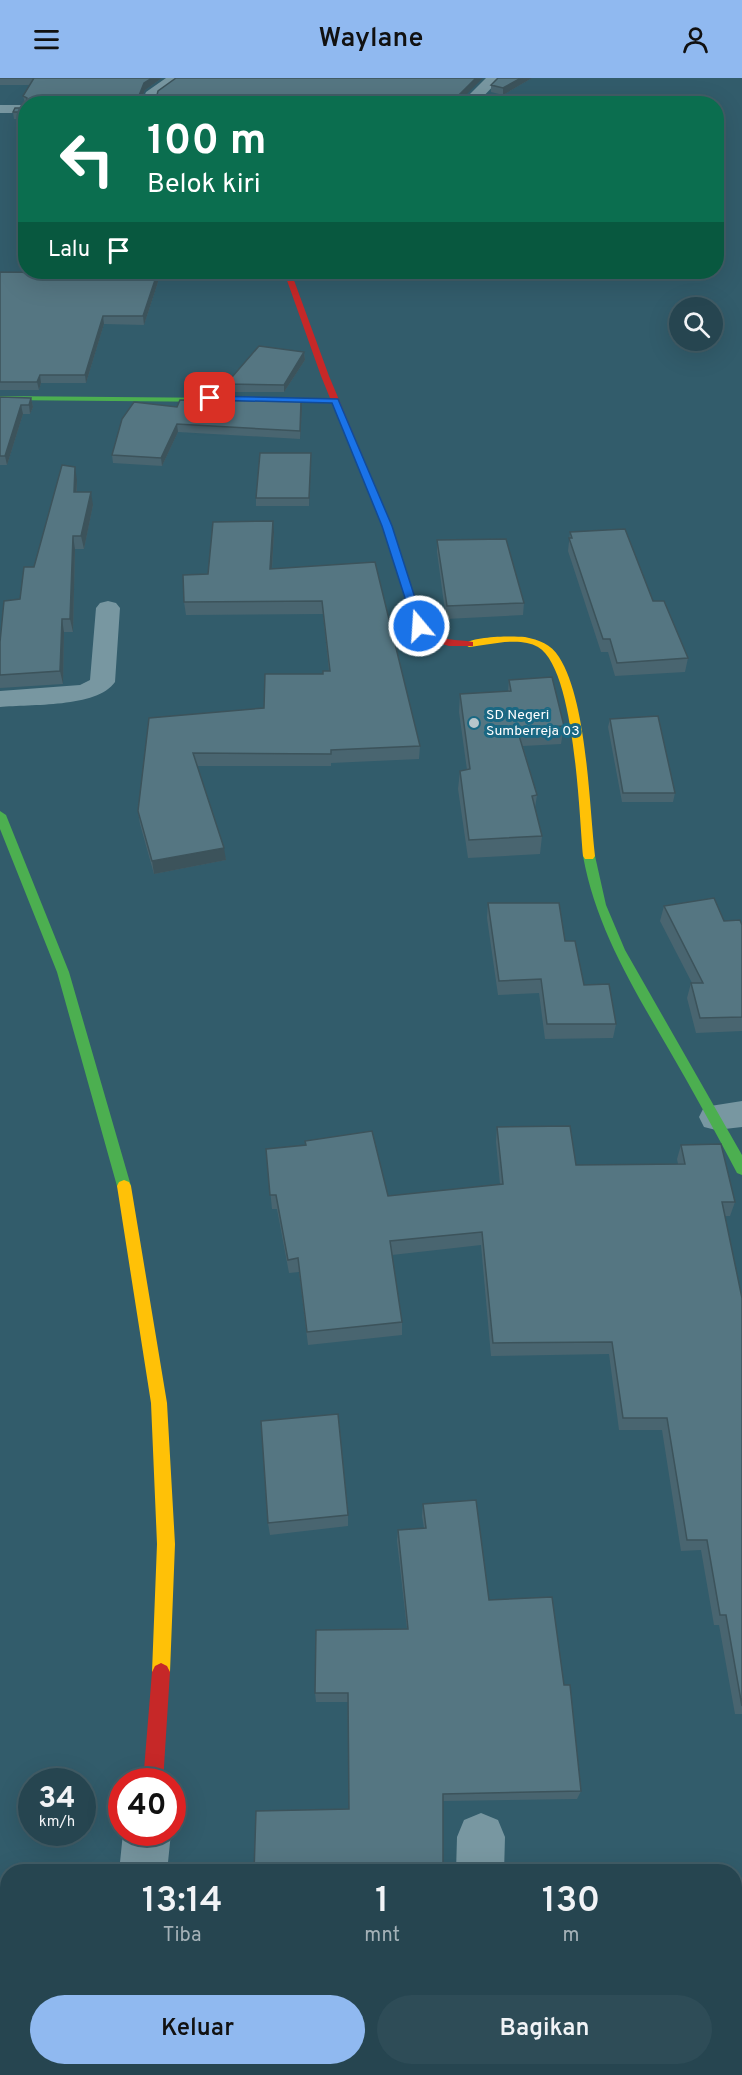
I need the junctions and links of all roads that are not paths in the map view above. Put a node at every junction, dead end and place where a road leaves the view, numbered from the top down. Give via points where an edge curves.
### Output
1 (175, 78) edge
2 (494, 78) edge
3 (151, 96) edge
4 (475, 96) edge
5 (0, 109) edge
6 (18, 109) edge
7 (289, 279) edge
8 (0, 398) edge
9 (336, 401) junction
10 (108, 608) dead end
11 (0, 699) edge
12 (0, 815) edge
13 (729, 1116) edge
14 (742, 1169) edge
15 (154, 1768) edge
16 (146, 1846) edge
17 (144, 1864) edge

1 - 3 street
2 - 4 street
5 - 6 street
7 - 9 street
8 - 9 street
9 - 13 street via 387,526 419,626 425,634 450,643 531,642 555,654 576,725 598,904 612,940
10 - 11 street via 102,682 83,692
12 - 15 street via 63,972 123,1183 159,1403 166,1544
13 - 14 street
16 - 17 street

